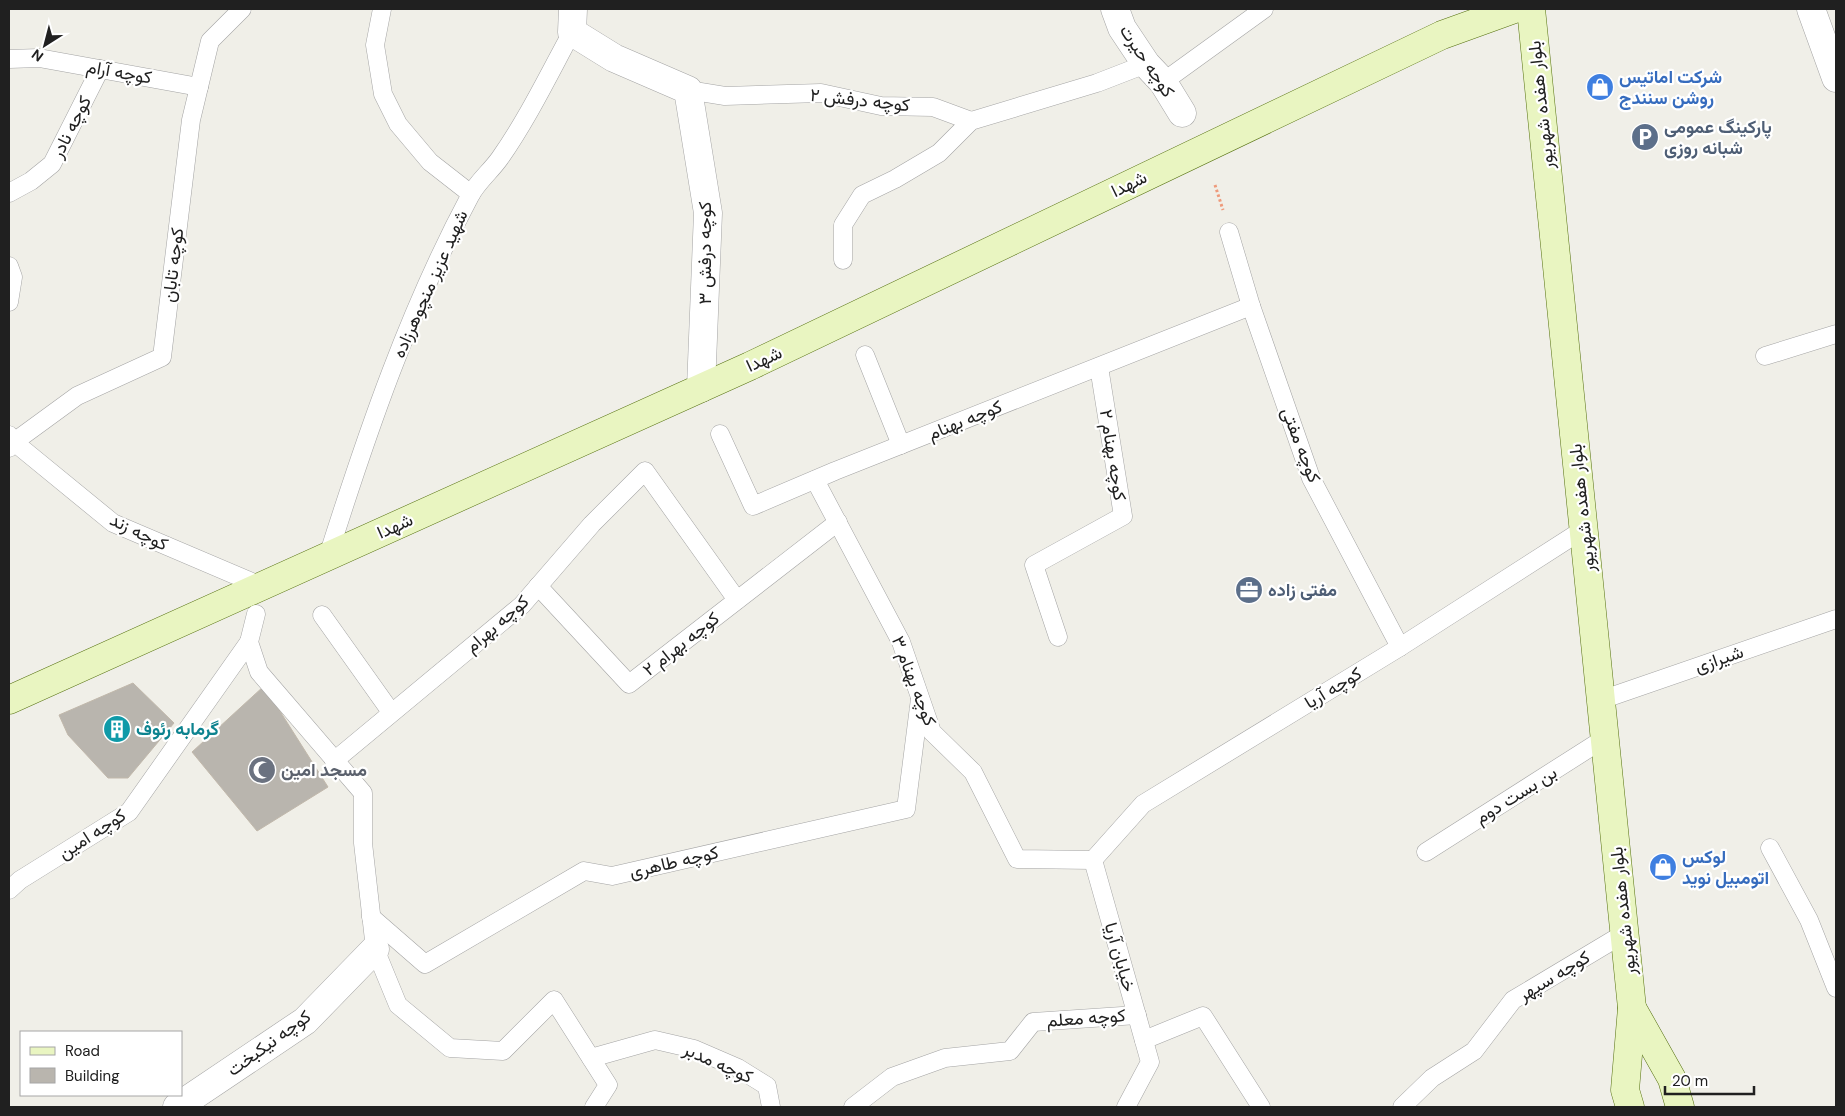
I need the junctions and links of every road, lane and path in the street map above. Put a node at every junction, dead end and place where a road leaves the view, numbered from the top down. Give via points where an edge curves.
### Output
1 (242, 9) edge
2 (382, 9) edge
3 (1115, 9) edge
4 (1264, 9) edge
5 (1514, 9) edge
6 (1531, 9) edge
7 (1811, 9) edge
8 (572, 20) edge
9 (9, 59) edge
10 (100, 69) junction
11 (1155, 73) junction
12 (1836, 78) edge
13 (199, 87) junction
14 (688, 90) junction
15 (1182, 113) dead end
16 (971, 121) junction
17 (9, 193) edge
18 (471, 194) junction
19 (1230, 232) dead end
20 (843, 260) dead end
21 (9, 266) edge
22 (9, 302) edge
23 (1251, 306) junction
24 (1836, 334) edge
25 (865, 355) dead end
26 (1765, 356) dead end
27 (1098, 367) junction
28 (701, 388) junction
29 (720, 434) dead end
30 (10, 442) edge
31 (901, 445) junction
32 (815, 480) junction
33 (838, 522) junction
34 (1584, 529) junction
35 (328, 556) junction
36 (261, 586) junction
37 (538, 586) junction
38 (737, 600) junction
39 (256, 614) dead end
40 (322, 615) dead end
41 (1836, 619) edge
42 (1058, 637) dead end
43 (249, 642) junction
44 (1400, 647) junction
45 (920, 699) junction
46 (9, 700) edge
47 (1602, 700) junction
48 (391, 712) junction
49 (1605, 738) junction
50 (334, 760) junction
51 (1770, 848) dead end
52 (1426, 852) dead end
53 (1093, 860) junction
54 (9, 890) edge
55 (371, 916) junction
56 (1625, 933) junction
57 (374, 949) junction
58 (1836, 988) edge
59 (1632, 1008) junction
60 (1137, 1015) junction
61 (1144, 1040) junction
62 (591, 1058) junction
63 (177, 1107) edge
64 (594, 1107) edge
65 (771, 1107) edge
66 (853, 1107) edge
67 (1126, 1107) edge
68 (1261, 1107) edge
69 (1402, 1107) edge
70 (1630, 1107) edge
71 (1680, 1107) edge

1 - 13 lane, کوچه تابان via 210,41
2 - 18 lane via 375,45 383,94 398,124 430,162
3 - 11 street, کوچه حیرت via 1122,28
4 - 11 lane
5 - 28 main road, شهدا via 1442,35
6 - 34 main road, بلوار هفده شهریور
7 - 12 street
8 - 14 street via 614,58
8 - 18 lane, شهید عزیز منچوهرزاده via 540,91 500,158
9 - 10 lane, کوچه آرام via 39,58
10 - 13 lane, کوچه آرام
10 - 17 lane, کوچه نادر via 52,164
11 - 15 street, کوچه حیرت
11 - 16 lane via 1097,84
13 - 30 lane, کوچه تابان via 191,120 162,358 77,396
14 - 16 lane, کوچه درفش ۲ via 725,96 821,93 881,106 933,107
14 - 28 street, کوچه درفش ۳ via 708,213
16 - 20 lane via 939,153 862,195 842,225
18 - 35 lane, شهید عزیز منچوهرزاده via 401,345
19 - 23 lane, کوچه مفتی
21 - 22 lane via 13,277
23 - 27 lane, کوچه بهنام
23 - 44 lane, کوچه مفتی via 1311,478
24 - 26 lane
25 - 31 lane
27 - 31 lane, کوچه بهنام
27 - 42 lane, کوچه بهنام ۲ via 1123,516 1034,566
28 - 35 main road, شهدا
29 - 32 lane, کوچه بهنام via 753,506
30 - 36 lane, کوچه زند via 113,523
31 - 32 lane, کوچه بهنام
32 - 33 lane, کوچه بهنام ۳
33 - 38 lane, کوچه بهرام ۲
33 - 45 lane, کوچه بهنام ۳ via 901,642
34 - 44 lane, کوچه آریا
34 - 47 main road, بلوار هفده شهریور
35 - 36 main road, شهدا
36 - 46 main road, شهدا
37 - 38 lane, کوچه بهرام ۲ via 629,684
37 - 38 lane, کوچه بهرام via 592,524 645,471
37 - 48 lane, کوچه بهرام via 522,605
39 - 43 lane
40 - 48 lane
41 - 47 lane, شیرازی
43 - 50 lane via 259,672
43 - 54 lane, کوچه امین via 129,812
44 - 53 lane, کوچه آریا via 1143,804
45 - 53 lane, کوچه بهنام ۳ via 932,732 973,772 1017,859
45 - 55 lane, کوچه طاهری via 906,809 612,876 584,871 424,964
47 - 49 main road, بلوار هفده شهریور
48 - 50 lane, کوچه بهرام
49 - 52 lane, بن بست دوم
49 - 56 main road, بلوار هفده شهریور
50 - 55 lane via 363,793 363,843
51 - 58 lane via 1809,920
53 - 60 lane, خیابان آریا
55 - 57 lane
56 - 59 main road, بلوار هفده شهریور
56 - 69 lane, کوچه سپهر via 1513,1000 1474,1051 1432,1078
57 - 62 lane via 398,1005 450,1048 502,1051 554,1000
57 - 63 street, کوچه نیکبخت via 305,1021
59 - 70 main road, بلوار هفده شهریور via 1625,1090
59 - 71 main road, بلوار هفده شهریور via 1672,1079
60 - 61 lane, خیابان آریا
60 - 66 lane, کوچه معلم via 1033,1022 1010,1052 936,1061 892,1077
61 - 67 lane, خیابان آریا via 1150,1062
61 - 68 lane via 1203,1016
62 - 64 lane via 608,1085
62 - 65 lane, کوچه مدبر via 655,1040 694,1049 738,1068 767,1086

